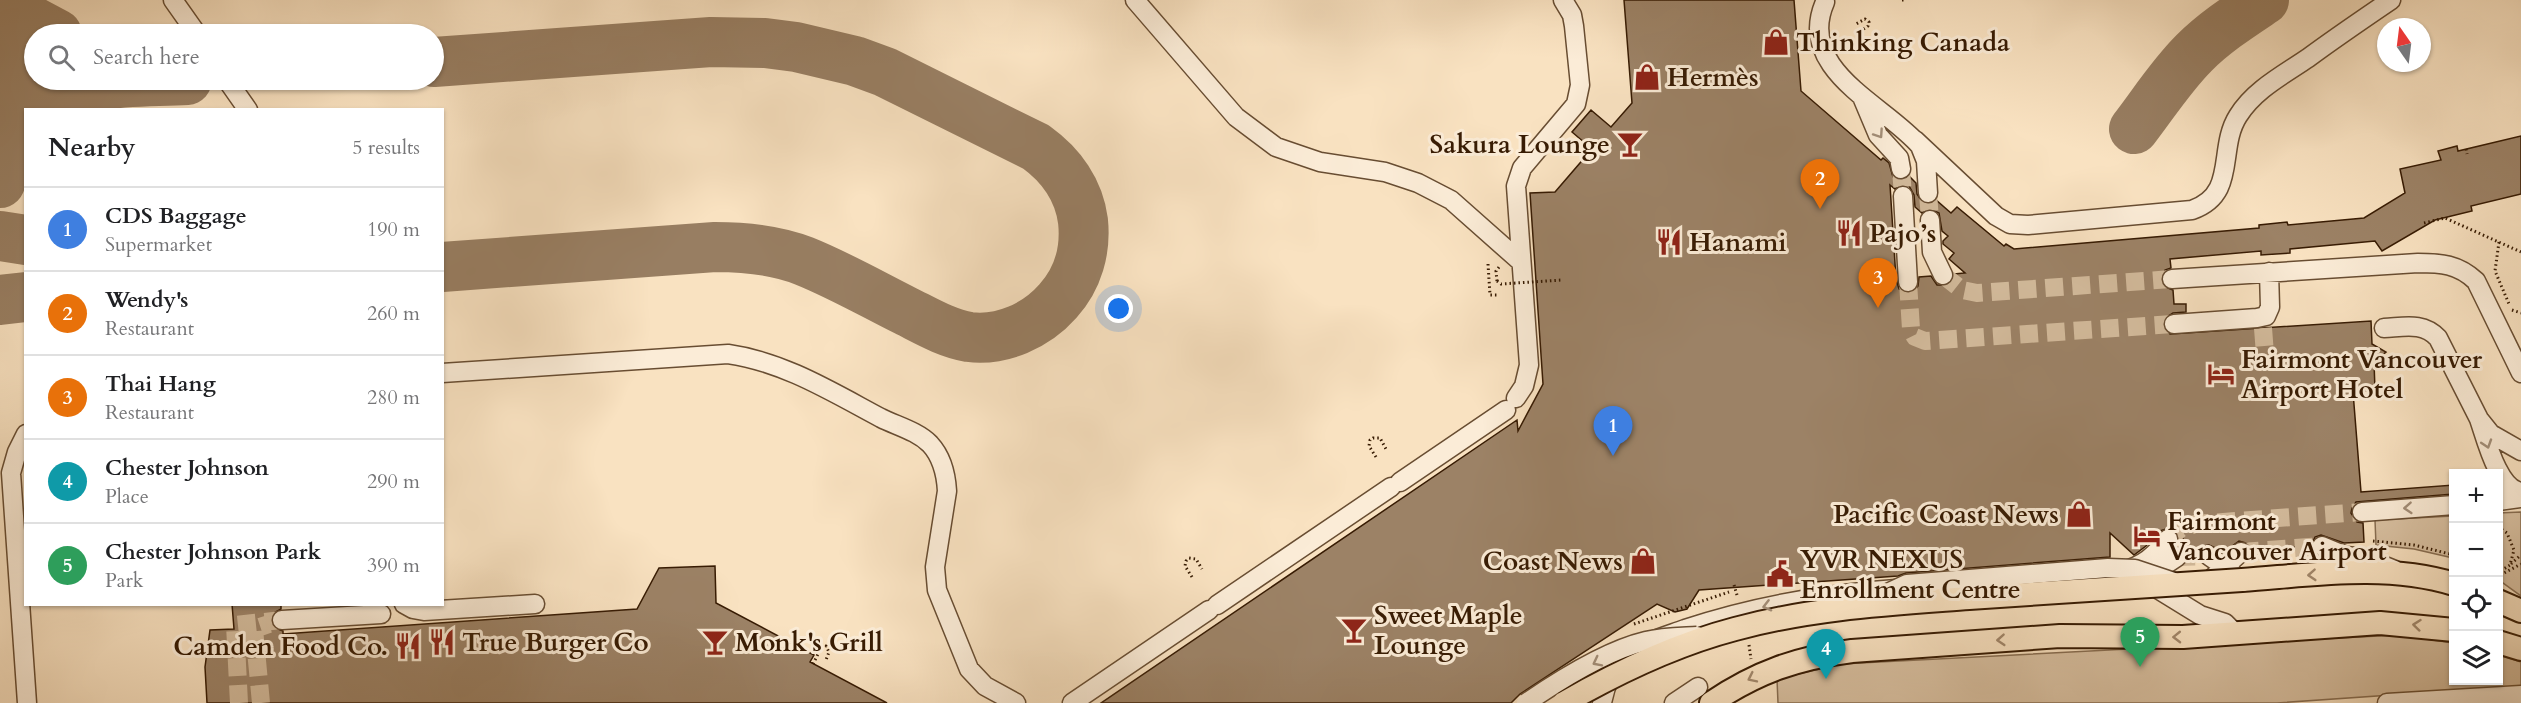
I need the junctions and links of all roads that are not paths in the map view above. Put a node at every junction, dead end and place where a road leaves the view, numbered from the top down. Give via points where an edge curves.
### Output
1 (173, 0) edge
2 (1135, 0) edge
3 (1563, 0) edge
4 (2391, 0) edge
5 (1825, 2) dead end
6 (190, 24) edge
7 (234, 90) edge
8 (1862, 95) junction
9 (247, 108) edge
10 (1915, 140) junction
11 (1901, 169) tunnel mouth
12 (1928, 193) tunnel mouth
13 (1903, 196) tunnel mouth
14 (1930, 220) tunnel mouth
15 (1521, 262) junction
16 (2269, 272) junction
17 (1943, 275) tunnel mouth
18 (2172, 279) tunnel mouth
19 (1908, 282) tunnel mouth
20 (2174, 324) tunnel mouth
21 (2384, 328) dead end
22 (444, 373) edge
23 (2521, 373) edge
24 (2479, 419) junction
25 (24, 438) edge
26 (2521, 451) edge
27 (2521, 492) edge
28 (2521, 498) edge
29 (2503, 500) edge
30 (2449, 505) edge
31 (2362, 512) tunnel mouth
32 (7, 523) edge
33 (2168, 540) tunnel mouth
34 (2322, 546) tunnel mouth
35 (2241, 552) dead end
36 (2209, 556) tunnel mouth
37 (2177, 557) tunnel mouth
38 (2402, 573) junction
39 (2234, 574) junction
40 (2125, 580) junction
41 (2449, 583) edge
42 (2182, 584) junction
43 (2503, 603) edge
44 (535, 604) dead end
45 (1854, 607) junction
46 (394, 608) edge
47 (2521, 611) edge
48 (282, 620) tunnel mouth
49 (2449, 630) edge
50 (2235, 633) junction
51 (1741, 634) junction
52 (2503, 643) edge
53 (2521, 650) edge
54 (1705, 695) edge
55 (2521, 695) edge
56 (27, 703) edge
57 (1016, 703) edge
58 (1072, 703) edge
59 (1526, 703) edge
60 (1564, 703) edge
61 (1602, 703) edge
62 (1674, 703) edge
63 (2387, 703) edge

1 - 6 lane
2 - 15 lane via 1236,117 1276,147 1320,162 1385,172 1418,183 1450,200
3 - 15 lane via 1574,26 1580,95 1571,112 1517,178
4 - 10 lane via 2250,101 2233,127 2218,191 2209,202 2193,210 2010,224 1996,216
5 - 8 lane via 1821,10 1824,56
7 - 9 lane
8 - 10 lane
8 -> 11 lane via 1878,135 1897,154
10 - 12 lane via 1925,154
13 - 19 lane
14 - 17 lane via 1932,252
15 - 58 lane via 1528,365 1524,386 1511,404
16 - 18 lane
16 - 20 lane via 2270,310 2263,323
16 - 23 lane via 2418,262 2457,267 2482,289
21 - 24 lane via 2417,326 2433,332
22 - 57 lane via 728,354 786,369 916,434 935,451 945,477 947,491 935,580 941,604 969,669 985,686
24 - 26 lane via 2491,434
24 -> 27 lane via 2491,456 2509,488
25 - 32 lane via 11,473
28 - 29 lane
30 -> 31 lane
32 - 56 lane
33 - 40 lane
34 - 38 lane
35 - 39 lane
36 - 39 lane
37 - 40 lane
38 -> 39 main road
38 - 41 main road
39 - 42 main road, bridge
40 - 42 main road, bridge
40 - 45 main road, bridge
40 - 50 lane via 2141,578 2200,615 2225,623
40 -> 61 lane via 1858,592 1784,602 1697,625 1639,647 1615,669
42 - 45 lane, bridge via 2135,568 2086,570 1907,584
43 - 47 main road
44 - 46 lane via 424,611
45 - 51 main road, bridge via 1803,614
46 - 48 lane
49 -> 50 main road via 2380,623
50 -> 54 main road via 2183,637 2060,636 1825,654 1773,668
51 -> 59 lane, bridge via 1656,639 1632,645
51 - 60 main road, bridge via 1669,651
52 - 53 main road
54 - 62 lane
55 - 63 lane

